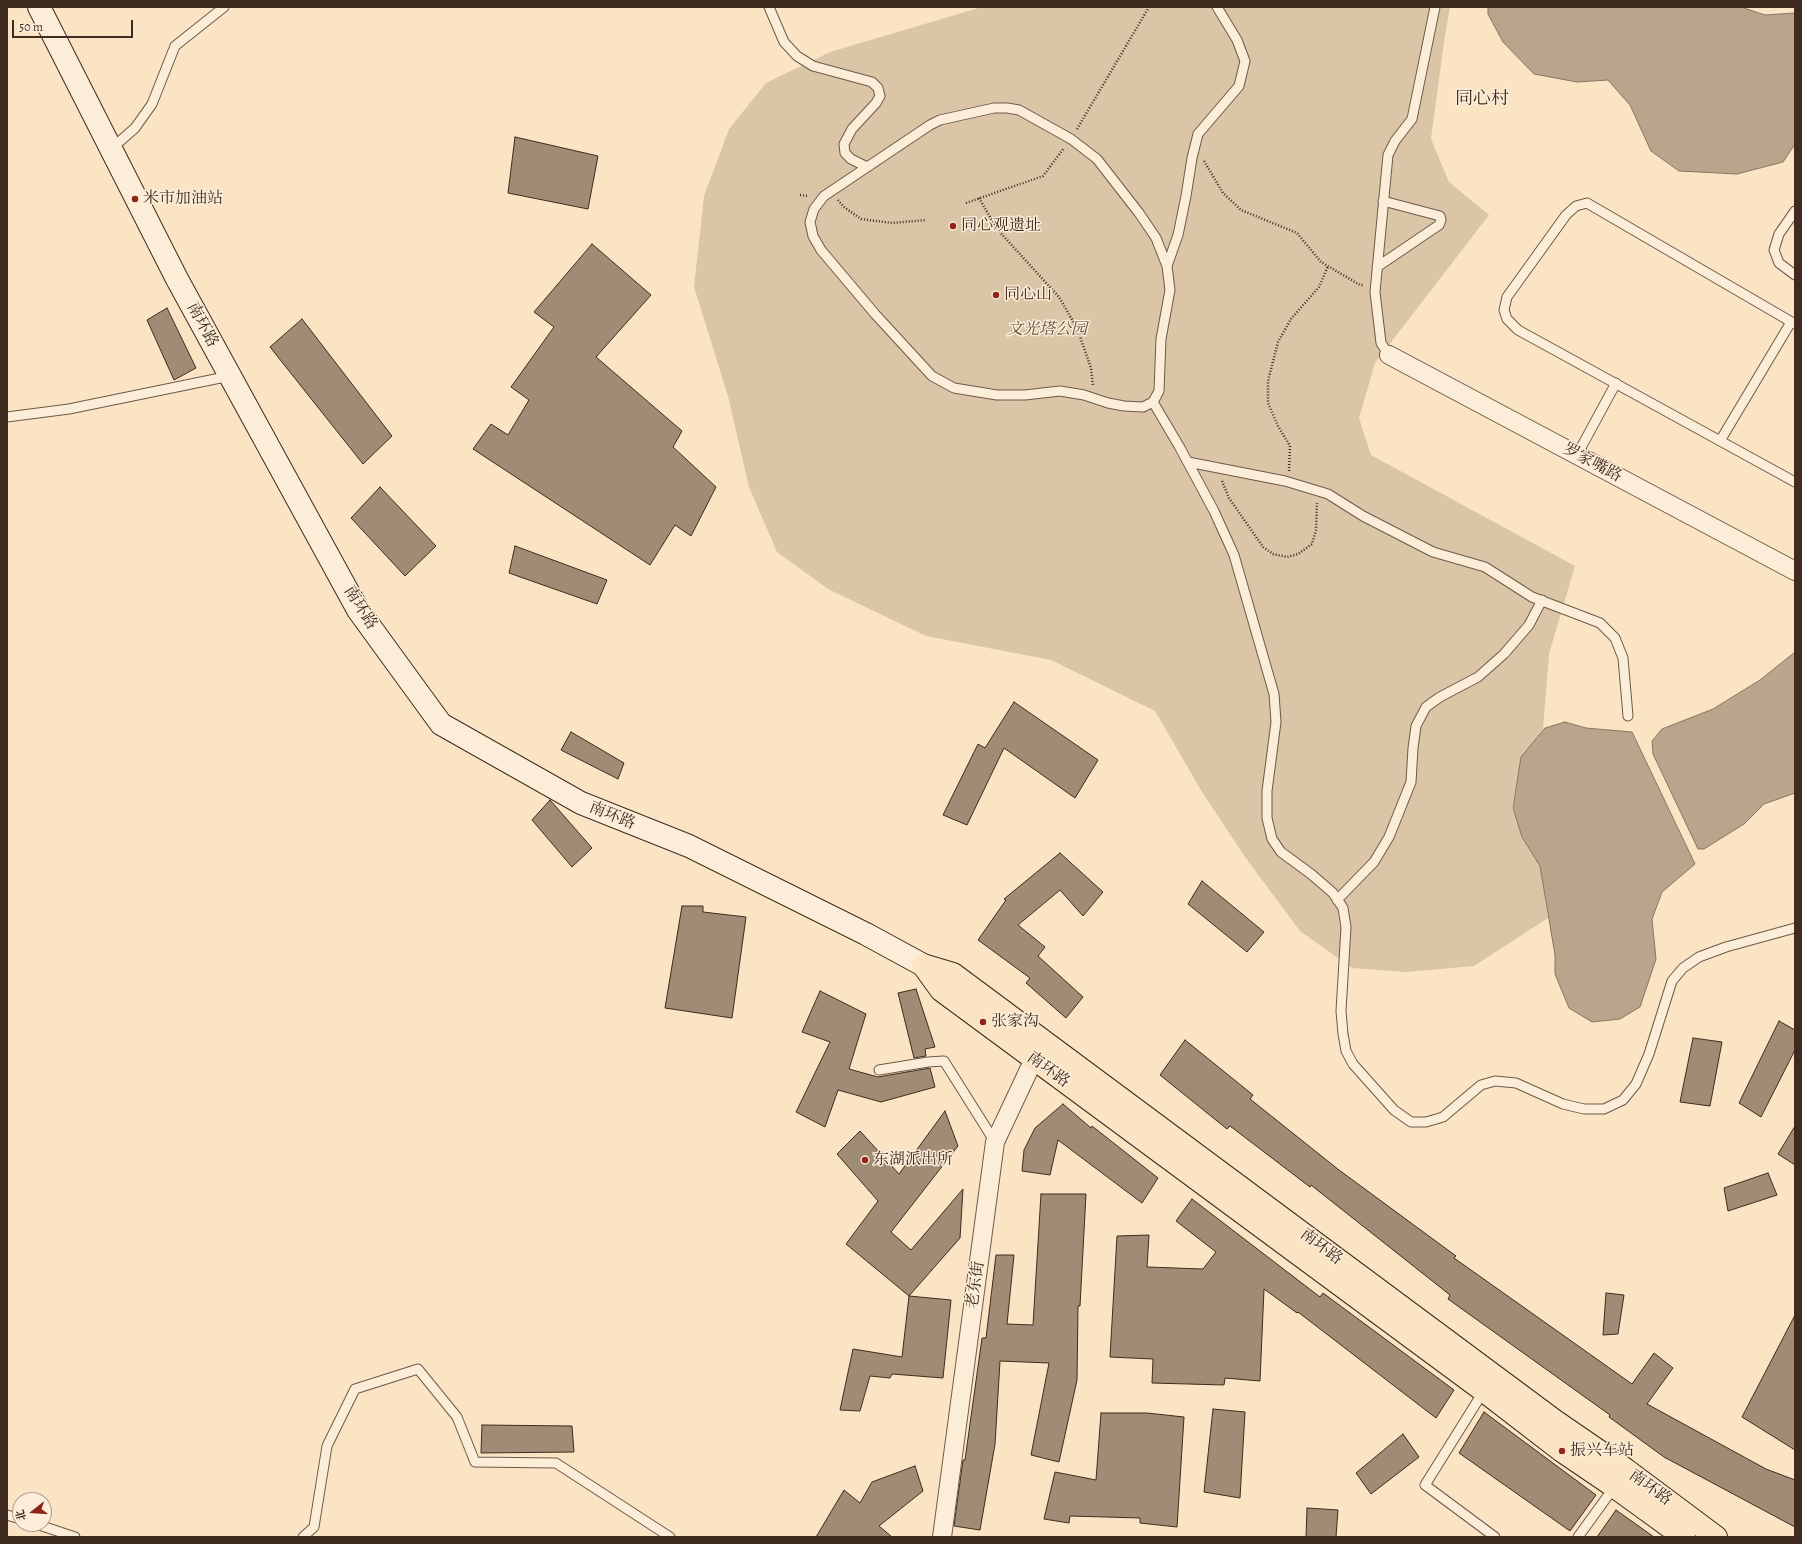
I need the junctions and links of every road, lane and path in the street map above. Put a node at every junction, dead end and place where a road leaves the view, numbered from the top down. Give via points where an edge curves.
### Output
1 (39, 7) edge
2 (224, 7) edge
3 (769, 7) edge
4 (1149, 7) edge
5 (1217, 7) edge
6 (1435, 7) edge
7 (1071, 139) junction
8 (1194, 148) junction
9 (111, 149) junction
10 (867, 167) junction
11 (831, 192) junction
12 (979, 198) junction
13 (1383, 201) junction
14 (966, 203) dead end
15 (1795, 211) edge
16 (926, 220) dead end
17 (1167, 266) junction
18 (1328, 266) junction
19 (1377, 267) junction
20 (1795, 275) edge
21 (1376, 287) junction
22 (1793, 323) edge
23 (1389, 355) joint
24 (230, 376) junction
25 (1616, 383) junction
26 (1094, 398) junction
27 (1152, 402) junction
28 (7, 417) edge
29 (1720, 441) junction
30 (1577, 455) junction
31 (1188, 462) junction
32 (1221, 468) junction
33 (1289, 482) junction
34 (1795, 482) edge
35 (1318, 491) junction
36 (1795, 570) edge
37 (1542, 600) junction
38 (1628, 716) dead end
39 (1337, 900) junction
40 (1795, 928) edge
41 (1040, 1052) junction
42 (879, 1070) dead end
43 (995, 1142) junction
44 (1489, 1383) junction
45 (1620, 1478) junction
46 (52, 1529) edge
47 (75, 1537) edge
48 (303, 1537) edge
49 (670, 1537) edge
50 (942, 1537) edge
51 (1495, 1537) edge
52 (1578, 1537) edge
53 (1684, 1537) edge
54 (1716, 1537) edge

1 - 9 main road, 南环路
2 - 9 lane via 175,46 152,104 135,128
3 - 10 lane via 784,42 797,56 813,66 872,82 878,88 880,96 876,103 852,129 844,144 851,159
4 - 7 path
5 - 8 lane via 1237,40 1246,61 1239,86 1198,134
6 - 13 lane via 1412,119 1388,155
7 - 10 lane via 1019,110 994,108 935,123
7 - 12 path via 1043,176
7 - 17 lane via 1097,159 1139,213 1156,238
8 - 17 lane via 1180,227
8 - 18 path via 1207,164 1223,193 1241,210 1296,233 1321,262
9 - 24 main road, 南环路
10 - 11 lane
11 - 16 path via 844,208 861,219 892,223
11 - 26 lane via 824,196 814,209 810,222 813,236 821,250 875,314 932,376 954,388 997,395 1060,391
12 - 14 path
12 - 26 path via 997,229 1059,297 1077,328 1092,368
13 - 19 lane
13 - 19 lane via 1440,216 1441,220 1439,225
15 - 20 lane via 1779,234 1774,250 1779,263
17 - 27 lane via 1170,290 1161,339 1159,391
18 - 21 path via 1360,285
18 - 33 path via 1319,287 1291,319 1278,342 1268,381 1268,403 1290,446
19 - 21 lane
21 - 23 lane via 1381,343
22 - 25 lane via 1587,203 1576,206 1566,215 1507,297 1504,310 1507,320 1518,330
22 - 29 lane
23 - 30 street, 罗家嘴路
24 - 28 lane via 69,409
24 - 41 main road, 南环路 via 358,610 441,724 581,803 689,846 923,965 940,990
25 - 29 lane
25 - 30 lane
26 - 27 lane via 1124,406 1143,407
27 - 31 lane
29 - 34 lane
30 - 36 street, 罗家嘴路
31 - 32 lane
31 - 39 lane via 1214,510 1234,555 1274,694 1276,722 1267,791 1272,839 1281,852 1311,874 1333,893
32 - 33 lane
32 - 35 path via 1229,498 1263,548 1273,554 1287,557 1298,554 1312,544 1316,530
33 - 35 lane
35 - 37 lane via 1328,494 1363,516 1433,552 1485,567 1532,597
37 - 38 lane via 1600,623 1615,638 1623,658
37 - 39 lane via 1529,625 1504,654 1478,677 1426,707 1416,726 1412,748 1411,782 1389,837 1374,862
39 - 40 lane via 1343,908 1346,927 1341,1011 1346,1051 1353,1064 1394,1110 1411,1122 1426,1122 1443,1117 1481,1086 1495,1081 1516,1082 1563,1104 1584,1109 1604,1109 1623,1100 1636,1084 1649,1054 1672,982 1683,968 1699,957 1726,947
41 - 43 street, 老东街
41 - 44 main road, 南环路
42 - 43 lane via 944,1062
43 - 50 street, 老东街
44 - 45 main road, 南环路 via 1562,1451
44 - 51 lane via 1424,1485
45 - 52 lane
45 - 53 main road, 南环路
45 - 54 main road, 南环路
46 - 47 lane
48 - 49 lane via 314,1527 327,1446 355,1389 418,1369 457,1417 475,1462 556,1463

